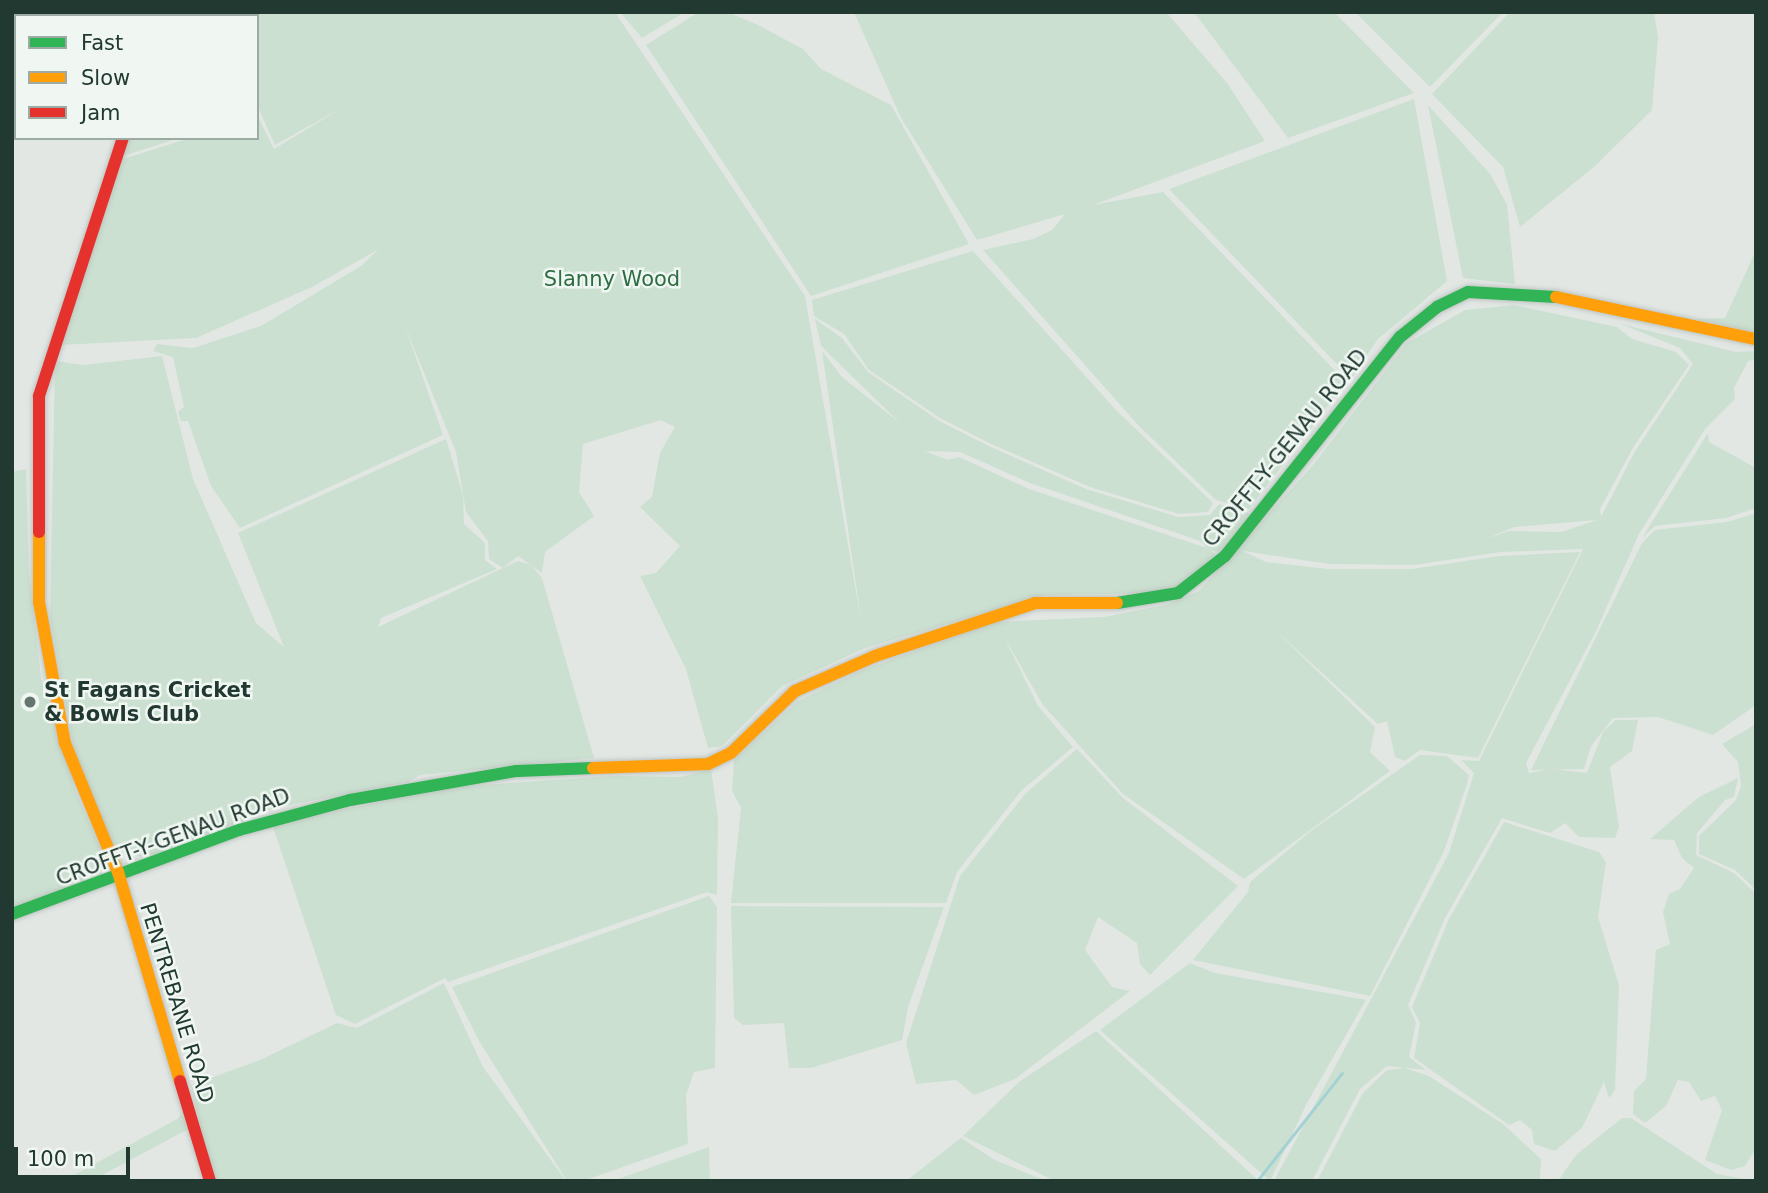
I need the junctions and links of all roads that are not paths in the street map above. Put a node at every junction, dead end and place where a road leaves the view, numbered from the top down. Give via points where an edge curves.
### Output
1 (122, 140) edge
2 (1756, 339) edge
3 (118, 877) junction
4 (12, 914) edge
5 (210, 1181) edge

1 - 3 street, PENTREBANE ROAD via 49,353 37,426 39,602 51,689 71,763
2 - 3 street, CROFFT-Y-GENAU ROAD via 1707,332 1600,303 1497,290 1460,295 1425,316 1391,347 1241,537 1197,582 1167,597 1132,603 1035,603 826,675 779,704 716,762 684,768 517,771 420,786 254,825
3 - 4 street, CROFFT-Y-GENAU ROAD
3 - 5 street, PENTREBANE ROAD

